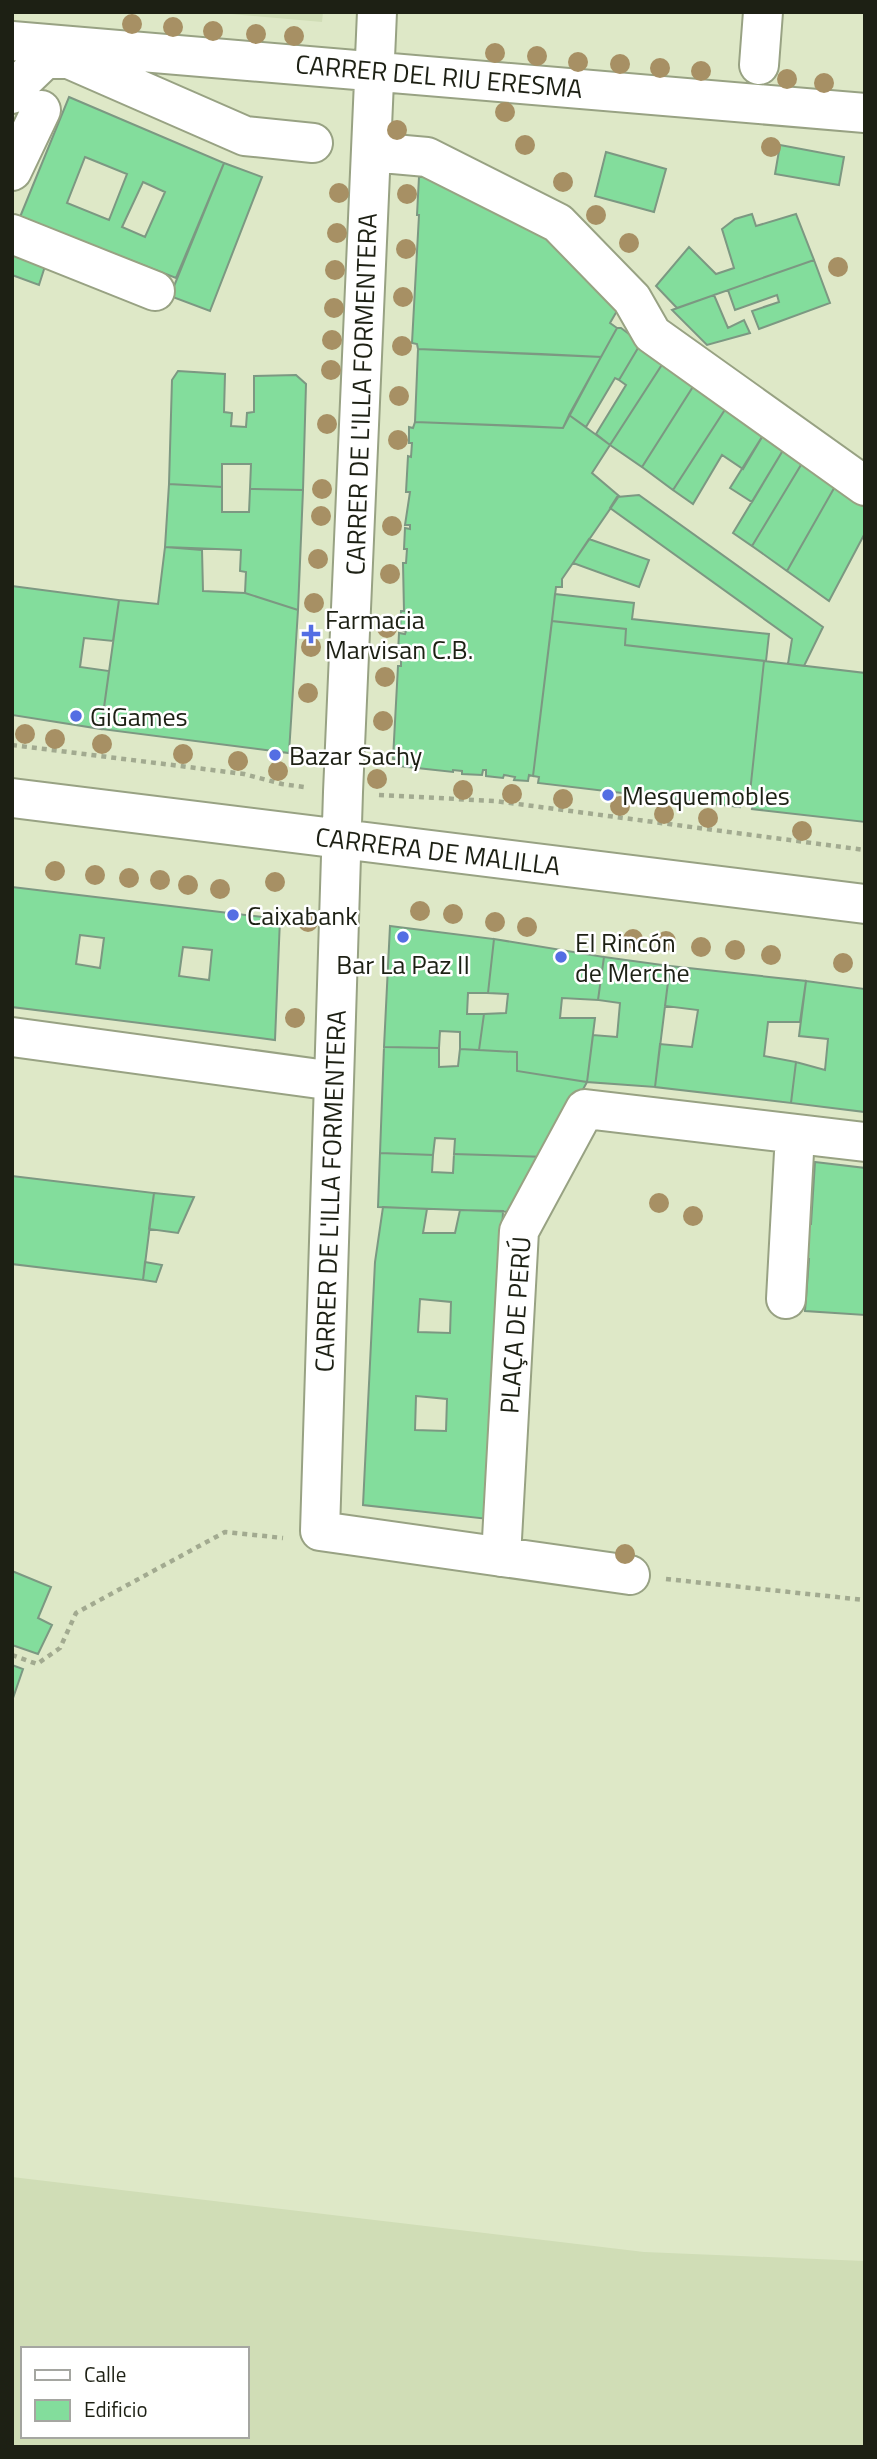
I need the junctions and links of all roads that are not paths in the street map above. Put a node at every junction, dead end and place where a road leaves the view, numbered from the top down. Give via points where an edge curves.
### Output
1 (377, 12) edge
2 (763, 12) edge
3 (12, 41) edge
4 (759, 65) dead end
5 (375, 70) junction
6 (27, 102) edge
7 (865, 113) edge
8 (313, 143) dead end
9 (372, 152) junction
10 (12, 171) edge
11 (12, 234) edge
12 (156, 291) dead end
13 (865, 486) edge
14 (12, 798) edge
15 (342, 840) junction
16 (865, 904) edge
17 (12, 1037) edge
18 (334, 1081) junction
19 (795, 1134) junction
20 (865, 1142) edge
21 (786, 1299) dead end
22 (501, 1557) junction
23 (630, 1575) road end

1 - 5 street, CARRER DE L'ILLA FORMENTERA
2 - 4 street
3 - 5 street, CARRER DEL RIU ERESMA
5 - 7 street, CARRER DEL RIU ERESMA
5 - 9 street, CARRER DE L'ILLA FORMENTERA
6 - 8 street via 21,82 45,59 69,59 245,136
6 - 10 street
9 - 13 street via 427,157 558,223 632,299 652,334
9 - 15 street, CARRER DE L'ILLA FORMENTERA
11 - 12 street
14 - 15 street, CARRERA DE MALILLA
15 - 16 street, CARRERA DE MALILLA
15 - 18 street, CARRER DE L'ILLA FORMENTERA
17 - 18 street
18 - 22 street, CARRER DE L'ILLA FORMENTERA via 320,1531
19 - 20 street, PLAÇA DE PERÚ
19 - 21 street
19 - 22 street, PLAÇA DE PERÚ via 586,1109 519,1231
22 - 23 street

